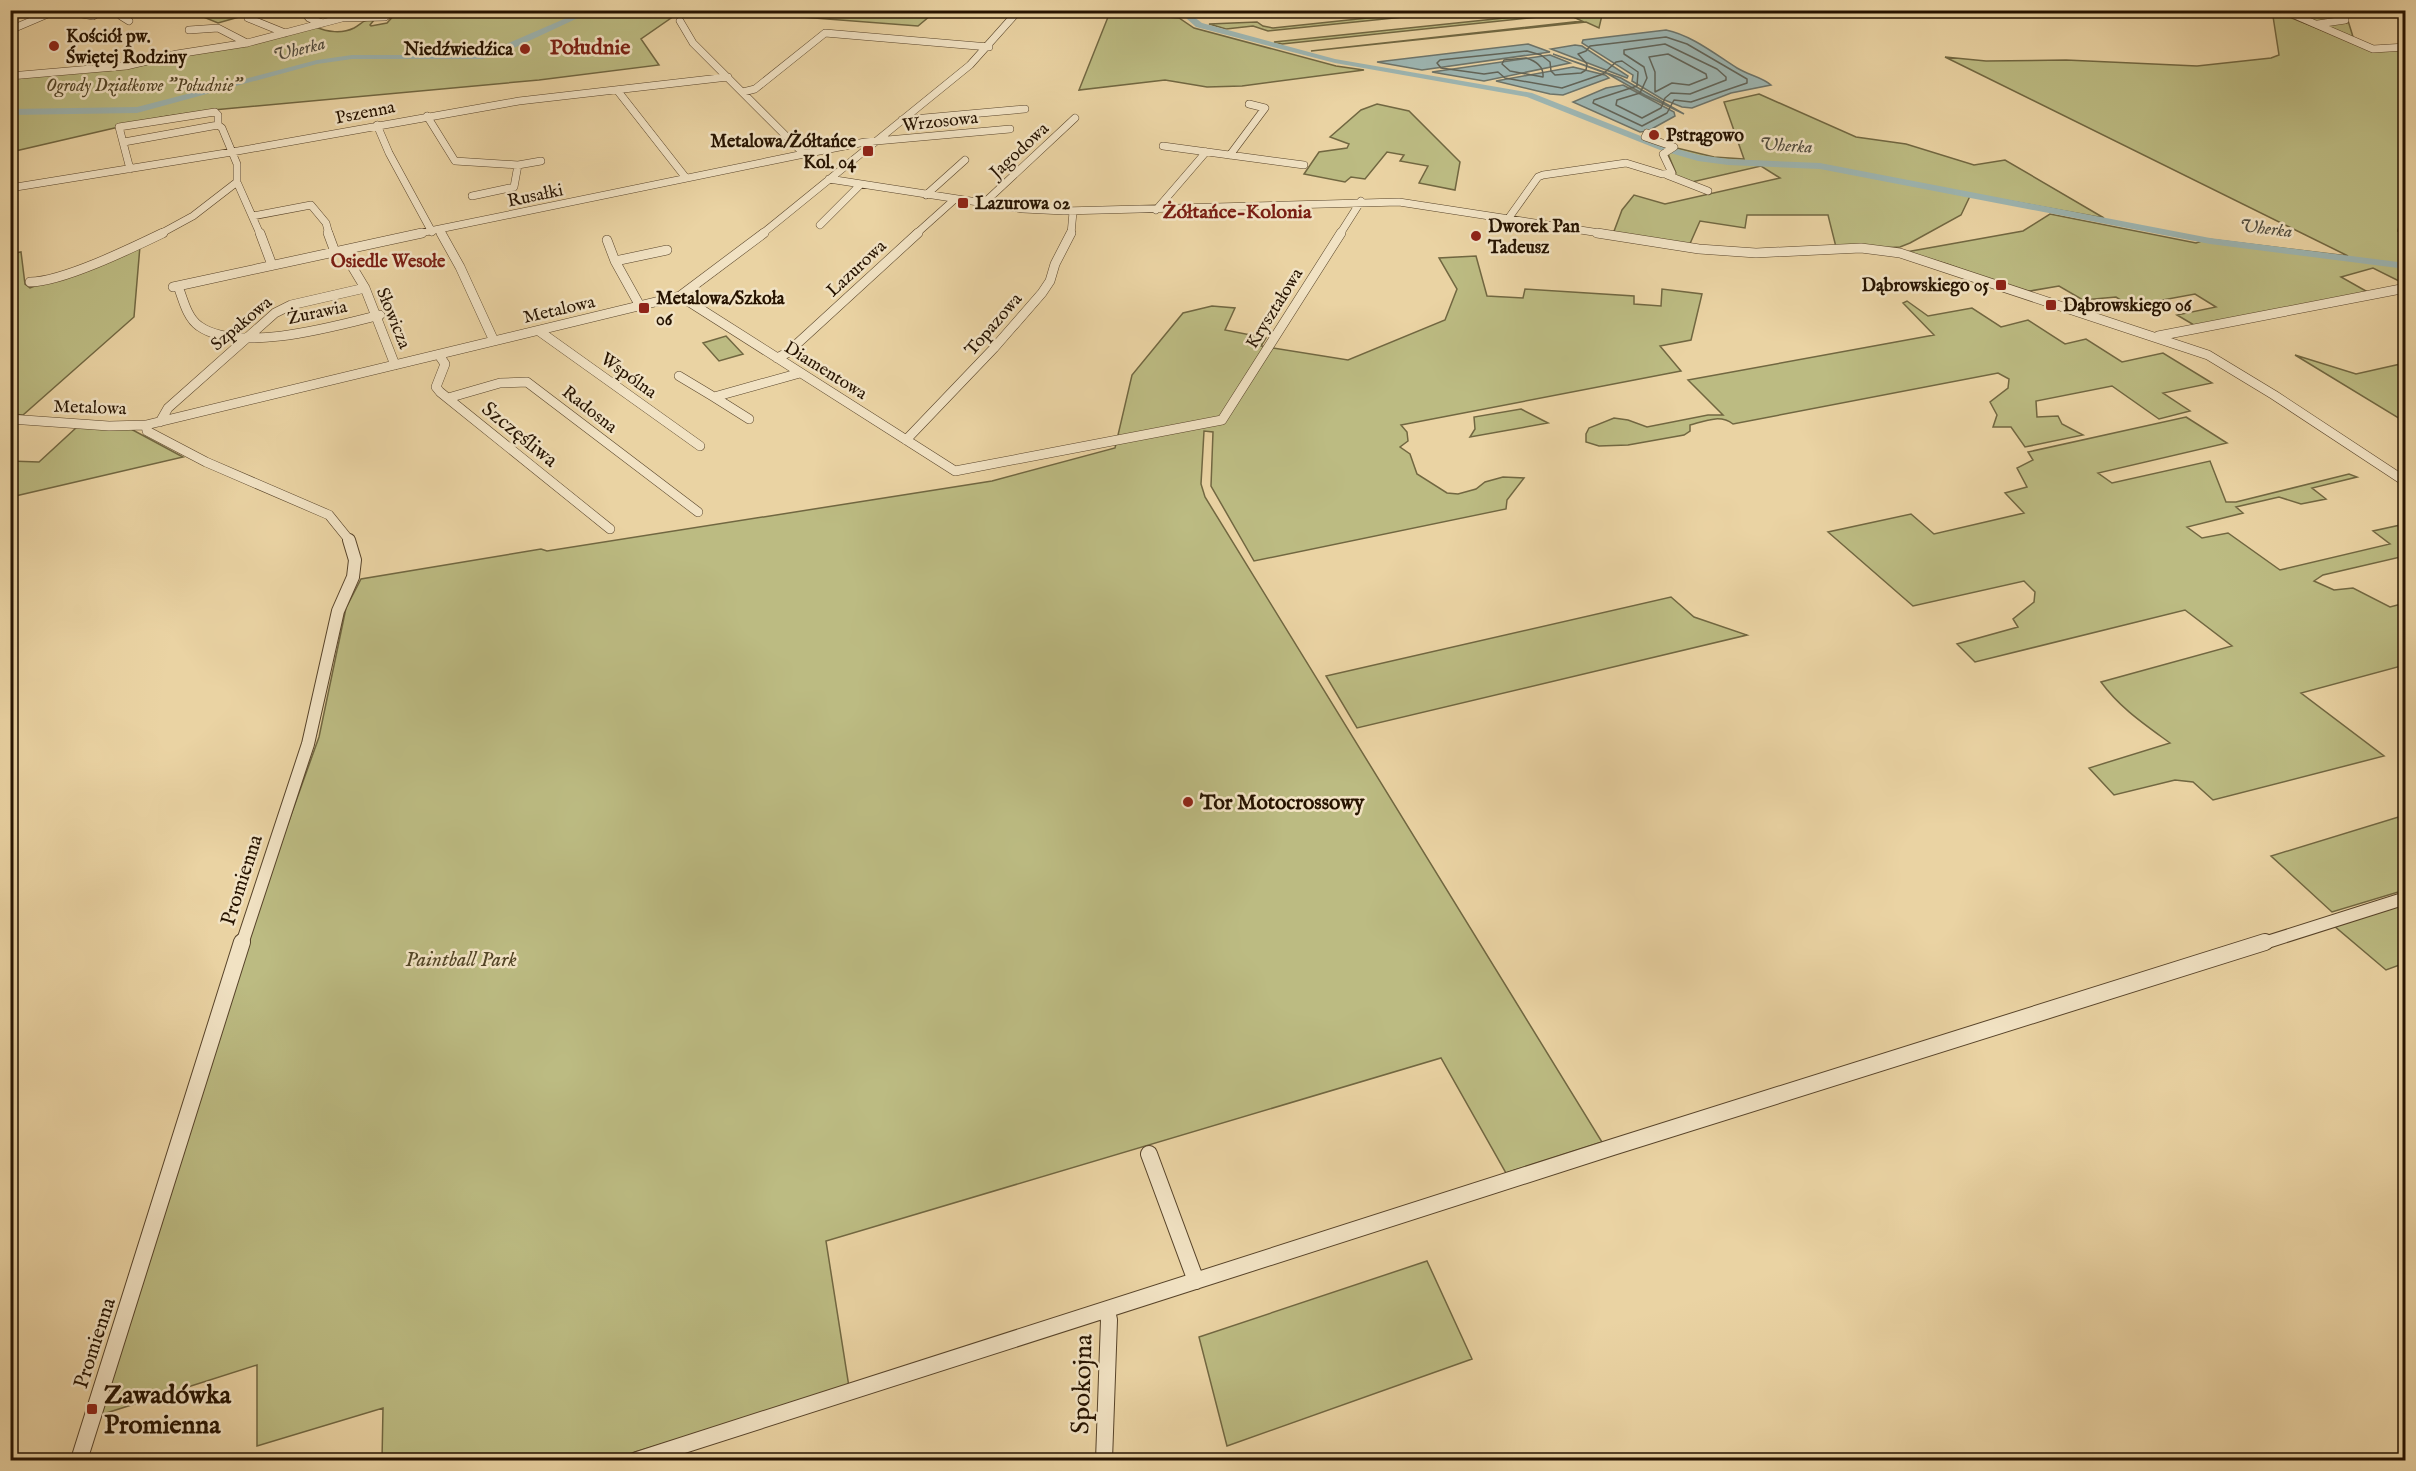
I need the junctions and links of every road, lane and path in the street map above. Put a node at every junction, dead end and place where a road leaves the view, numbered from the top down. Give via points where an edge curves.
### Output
1 (57, 10) edge
2 (104, 10) edge
3 (143, 10) edge
4 (302, 10) edge
5 (352, 10) edge
6 (385, 10) edge
7 (394, 10) edge
8 (1019, 10) edge
9 (2283, 10) edge
10 (2343, 10) edge
11 (129, 12) edge
12 (81, 14) dead end
13 (248, 18) dead end
14 (345, 18) junction
15 (379, 18) junction
16 (129, 21) dead end
17 (680, 21) dead end
18 (322, 23) junction
19 (10, 25) edge
20 (21, 25) junction
21 (2316, 25) junction
22 (10, 30) edge
23 (189, 30) dead end
24 (285, 33) junction
25 (247, 43) junction
26 (988, 47) junction
27 (2406, 47) edge
28 (10, 76) edge
29 (728, 77) junction
30 (617, 90) junction
31 (743, 92) junction
32 (1249, 104) dead end
33 (1025, 109) dead end
34 (427, 116) junction
35 (1075, 118) dead end
36 (902, 120) junction
37 (377, 125) junction
38 (218, 126) junction
39 (1010, 129) dead end
40 (1647, 133) dead end
41 (124, 142) junction
42 (873, 142) junction
43 (1163, 146) dead end
44 (232, 152) junction
45 (1206, 152) junction
46 (804, 154) junction
47 (1230, 155) junction
48 (964, 160) dead end
49 (541, 161) dead end
50 (518, 165) junction
51 (1304, 165) dead end
52 (130, 169) junction
53 (1667, 175) junction
54 (686, 178) junction
55 (839, 180) junction
56 (237, 182) junction
57 (860, 185) junction
58 (10, 188) edge
59 (1708, 190) dead end
60 (926, 195) junction
61 (472, 196) dead end
62 (955, 199) junction
63 (1360, 201) junction
64 (984, 203) junction
65 (1156, 210) junction
66 (1073, 212) junction
67 (254, 216) junction
68 (1508, 219) junction
69 (820, 225) dead end
70 (436, 232) junction
71 (607, 240) dead end
72 (348, 249) junction
73 (667, 250) dead end
74 (335, 252) junction
75 (615, 261) junction
76 (272, 265) junction
77 (30, 282) dead end
78 (176, 286) joint
79 (365, 288) junction
80 (2406, 288) edge
81 (680, 296) junction
82 (640, 306) junction
83 (378, 315) junction
84 (539, 331) junction
85 (2158, 336) junction
86 (248, 337) junction
87 (494, 341) junction
88 (439, 355) junction
89 (777, 358) junction
90 (395, 365) junction
91 (800, 373) junction
92 (679, 376) dead end
93 (714, 397) junction
94 (448, 398) junction
95 (10, 419) edge
96 (748, 419) dead end
97 (153, 423) junction
98 (906, 440) junction
99 (700, 446) dead end
100 (955, 471) joint
101 (2406, 482) edge
102 (698, 512) dead end
103 (610, 530) dead end
104 (2406, 898) edge
105 (1149, 1154) dead end
106 (1196, 1281) junction
107 (1107, 1311) junction
108 (79, 1461) edge
109 (637, 1461) edge
110 (1104, 1461) edge

1 - 20 street
2 - 12 street via 94,16
3 - 11 street
4 - 18 street via 310,19
5 - 14 street
6 - 15 street
7 - 15 street
8 - 26 street, Metalowa
9 - 21 street
10 - 21 street via 2345,20
11 - 16 street via 121,16
13 - 24 street
14 - 15 street
14 - 18 street
17 - 29 street via 693,43
18 - 24 street
19 - 20 street
20 - 22 street
21 - 27 street via 2373,49
23 - 25 street via 218,28
24 - 25 street
25 - 28 street via 107,69
26 - 31 street via 825,33 755,89
26 - 36 street, Metalowa
29 - 30 street, Pszenna
29 - 31 street
30 - 34 street, Pszenna
30 - 54 street
31 - 46 street
32 - 47 street via 1265,108
33 - 36 street
34 - 37 street, Pszenna
34 - 50 street via 455,161
35 - 64 street, Jagodowa
36 - 42 street, Metalowa
37 - 44 street, Pszenna
37 - 70 street via 400,174
38 - 41 street
38 - 41 street via 218,115 207,112 119,127
38 - 44 street
39 - 42 street, Wrzosowa
40 - 53 street via 1645,137 1674,147 1663,154 1672,173
41 - 52 street
42 - 46 street
42 - 55 street, Metalowa
43 - 45 street
44 - 52 street, Pszenna
44 - 56 street
45 - 47 street
45 - 65 street
46 - 54 street, Rusałki
47 - 51 street
48 - 60 street
49 - 50 street
50 - 61 street via 514,187
52 - 58 street, Pszenna
53 - 59 street
53 - 68 street via 1626,163 1543,175
54 - 70 street, Rusałki
55 - 57 street
55 - 81 street, Metalowa via 821,186
56 - 67 street
56 - 77 street via 201,212 142,243 41,282
57 - 60 street
57 - 69 street
60 - 62 street
62 - 64 street
62 - 89 street, Lazurowa
63 - 65 street
63 - 68 street via 1414,204
63 - 100 street, Kryształowa via 1222,420
64 - 66 street
65 - 66 street
66 - 98 street, Topazowa via 1071,234 1042,293
67 - 74 street via 311,205 326,223
67 - 76 street
68 - 85 street via 1727,252 1878,250 1920,258
70 - 72 street, Rusałki
70 - 87 street via 456,258
71 - 75 street
72 - 74 street, Rusałki
72 - 79 street, Słowicza via 353,268
73 - 75 street
74 - 76 street, Rusałki
75 - 82 street
76 - 78 street, Rusałki
78 - 86 street, Żurawia via 197,325 209,332
79 - 83 street, Słowicza
79 - 86 street, Szpakowa via 283,308
80 - 85 street
81 - 82 street, Metalowa
81 - 89 street, Diamentowa
82 - 84 street, Metalowa
83 - 86 street, Żurawia via 289,335
83 - 90 street, Słowicza
84 - 87 street, Metalowa
84 - 99 street, Wspólna
85 - 101 street via 2208,355 2232,369
86 - 97 street, Szpakowa
87 - 88 street, Metalowa
88 - 90 street, Metalowa
88 - 94 street via 445,369 436,387
89 - 91 street, Diamentowa
90 - 97 street, Metalowa
91 - 93 street
91 - 98 street, Diamentowa
92 - 93 street
93 - 96 street
94 - 102 street, Radosna via 510,382 527,382
94 - 103 street, Szczęśliwa
95 - 97 street, Metalowa via 109,426
97 - 108 street, Promienna via 147,431 198,458 329,515 349,538 356,560 338,611 308,744
98 - 100 street, Diamentowa
104 - 106 street
105 - 106 street
106 - 107 street
107 - 109 street
107 - 110 street, Spokojna

